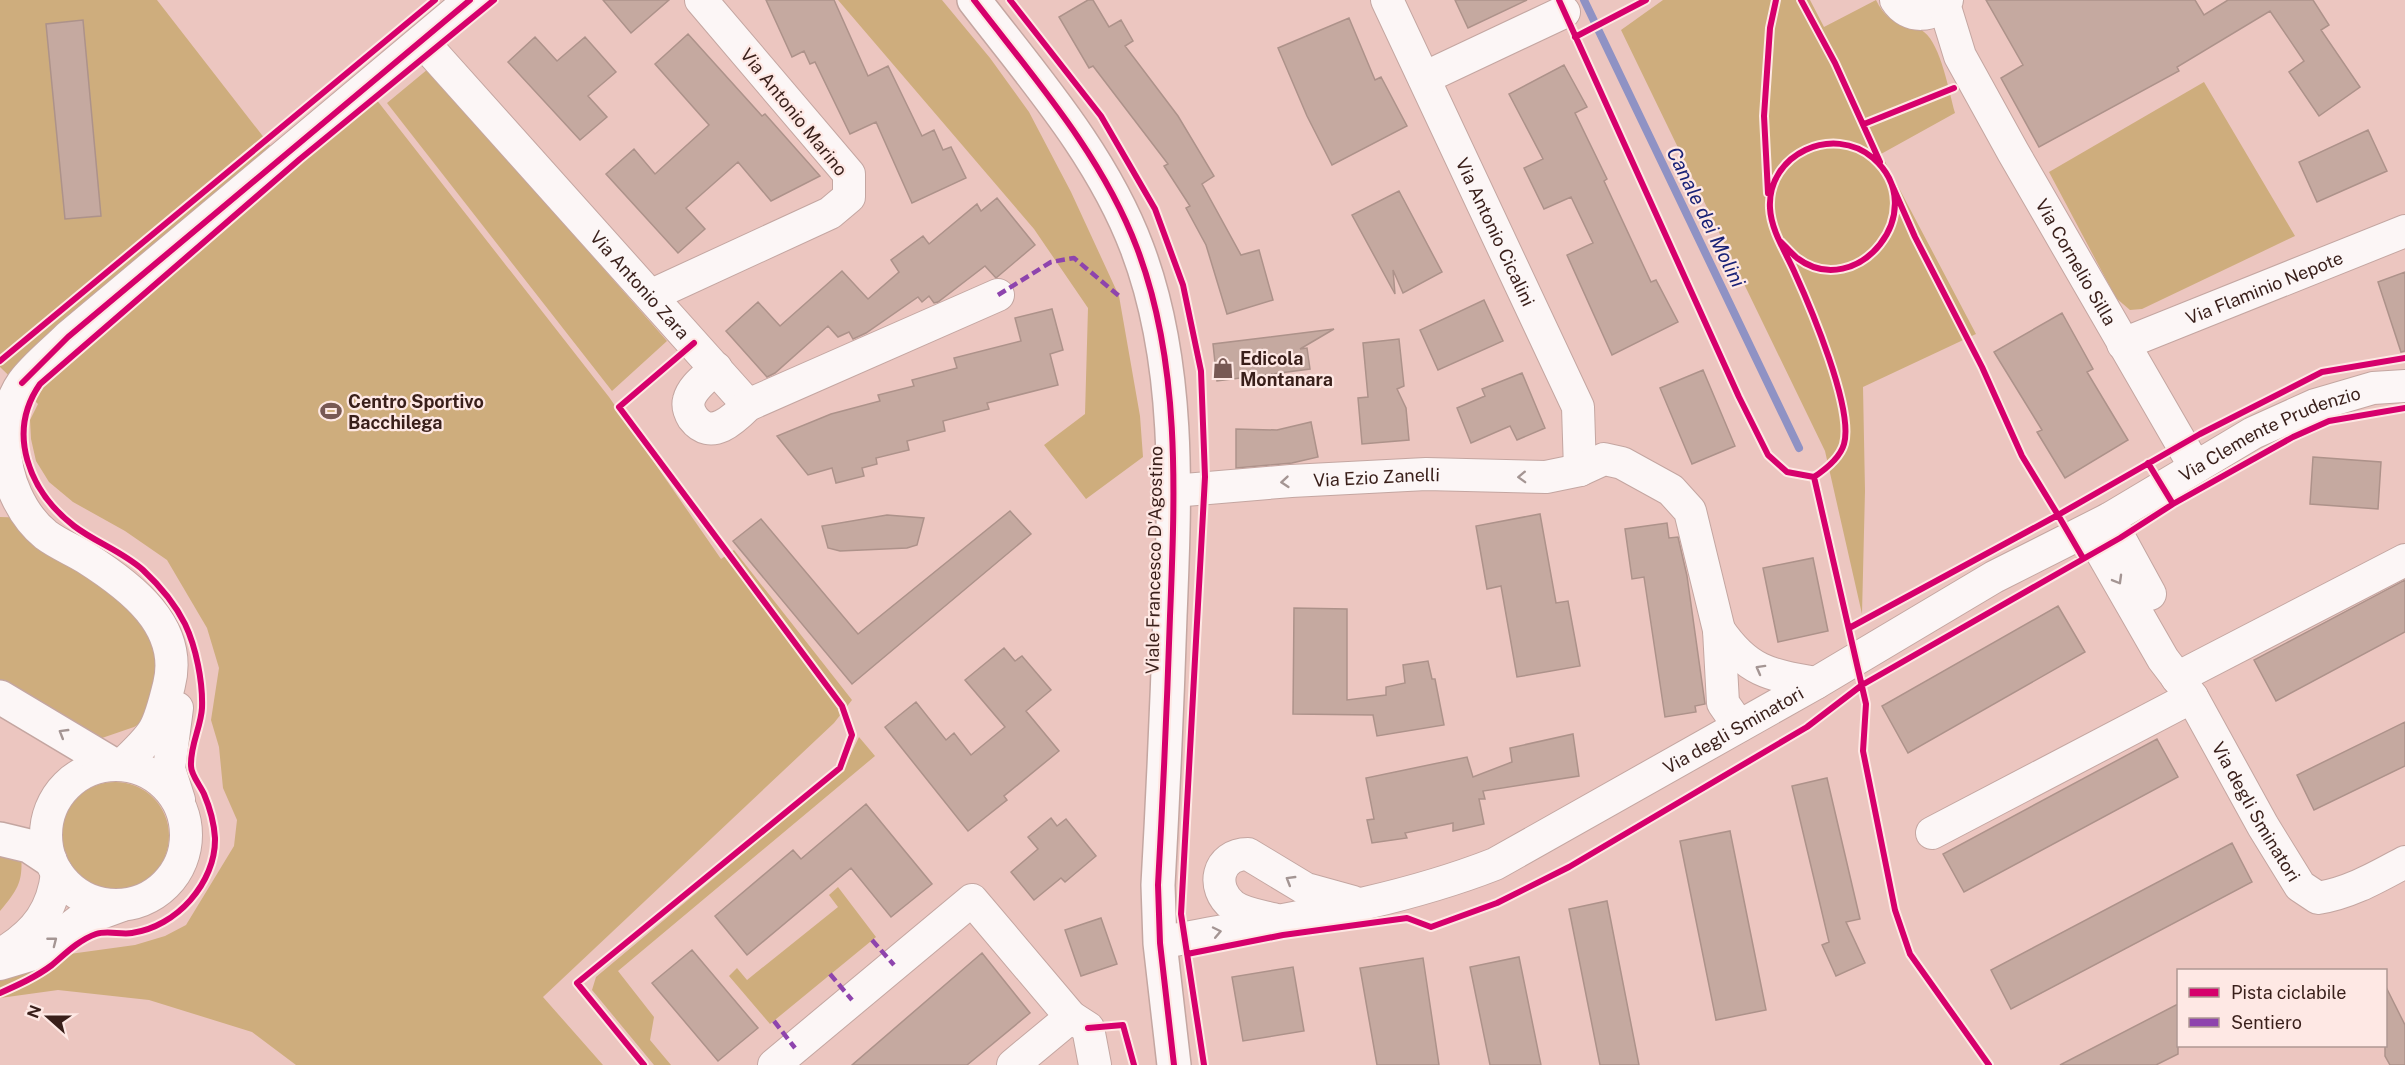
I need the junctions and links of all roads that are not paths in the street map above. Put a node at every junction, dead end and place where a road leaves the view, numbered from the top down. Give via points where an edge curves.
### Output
1 (470, 0) edge
2 (701, 0) edge
3 (974, 0) edge
4 (1388, 0) edge
5 (1896, 0) edge
6 (1938, 6) edge
7 (1564, 12) dead end
8 (422, 40) junction
9 (1424, 78) junction
10 (2405, 231) edge
11 (652, 295) junction
12 (998, 295) dead end
13 (2123, 344) junction
14 (716, 368) junction
15 (2405, 386) edge
16 (748, 405) junction
17 (2195, 467) junction
18 (1580, 470) junction
19 (1173, 491) junction
20 (2099, 524) junction
21 (2405, 560) edge
22 (1719, 630) junction
23 (173, 669) junction
24 (1816, 683) junction
25 (2185, 683) junction
26 (0, 697) edge
27 (1739, 726) junction
28 (117, 764) junction
29 (182, 809) junction
30 (1932, 833) dead end
31 (0, 839) edge
32 (2405, 862) edge
33 (53, 867) junction
34 (1366, 903) junction
35 (124, 905) junction
36 (1275, 920) junction
37 (1160, 943) junction
38 (0, 955) edge
39 (0, 964) edge
40 (1071, 1017) junction
41 (774, 1065) edge
42 (1013, 1065) edge
43 (1095, 1065) edge
44 (1174, 1065) edge

1 - 8 street
2 - 11 street, Via Antonio Marino via 849,174 849,197 830,213
3 - 19 main road, Viale Francesco D'Agostino via 1076,136 1112,194 1137,248 1160,326 1169,393
4 - 9 street, Via Antonio Cicalini
5 - 6 street, Via Cornelio Silla via 1906,10
6 - 13 street, Via Cornelio Silla via 1960,56
7 - 9 street
8 - 11 street, Via Antonio Zara
8 - 23 street via 68,337 22,383 5,425 5,468 22,508 46,535 110,574 149,607 164,631
9 - 18 street, Via Antonio Cicalini via 1578,407
10 - 13 street, Via Flaminio Nepote
11 - 14 street, Via Antonio Zara
12 - 16 street
13 - 17 street, Via Cornelio Silla
14 - 16 street, Via Antonio Zara
14 - 16 street via 689,399 688,409 694,420 705,428 718,428 730,423
15 - 17 street, Via Clemente Prudenzio via 2373,388 2315,405 2253,433
17 - 20 street, Via Clemente Prudenzio
18 -> 19 street, Via Ezio Zanelli via 1546,477 1426,474
18 - 22 street via 1620,479 1652,479 1671,490 1690,512
19 - 37 main road, Viale Francesco D'Agostino via 1158,885
20 - 24 street, Via degli Sminatori via 1994,577
20 - 25 street, Via degli Sminatori
21 - 25 street
24 -> 22 street via 1778,678 1762,671 1730,647
22 - 27 street via 1723,703
23 - 28 street via 160,721 151,738
23 - 29 street via 178,697 169,769
24 - 27 street, Via degli Sminatori
25 - 30 street
25 - 32 street, Via degli Sminatori via 2263,826 2300,886 2311,895 2318,898 2345,892
28 -> 26 main road
27 - 34 street, Via degli Sminatori via 1495,864 1466,876
28 - 29 street via 149,773 161,781
28 - 33 street via 77,775 56,799 46,826
29 - 35 street via 186,842 176,872 152,896
31 - 33 main road via 29,846
33 - 35 street via 82,897 100,904
33 - 38 street via 55,891 45,916 19,943
34 - 36 street, Via degli Sminatori
34 -> 36 street, Via degli Sminatori via 1306,889 1248,854 1237,854 1224,862 1219,875 1224,897 1235,907
39 -> 35 street via 37,952 79,921
37 -> 36 street, Via degli Sminatori
37 - 44 main road, Viale Francesco D'Agostino
40 - 41 street via 972,900
40 - 42 street
40 - 43 street via 1088,1028

